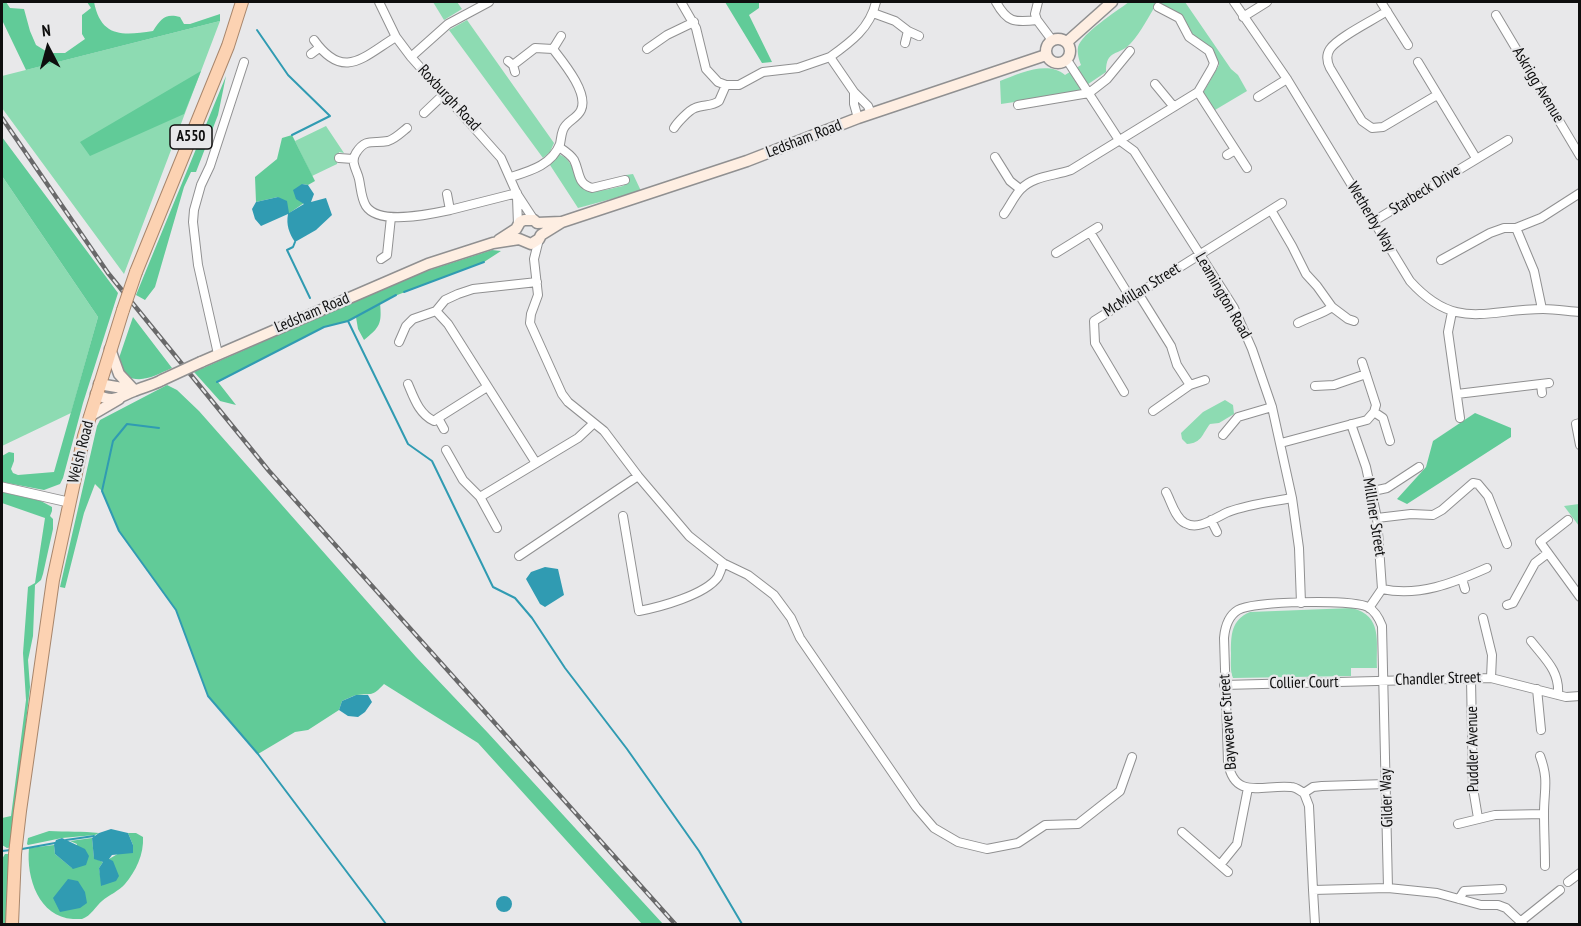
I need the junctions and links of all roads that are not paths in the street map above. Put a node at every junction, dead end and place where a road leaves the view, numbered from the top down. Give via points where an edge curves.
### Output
1 (242, 2) edge
2 (379, 2) edge
3 (489, 2) edge
4 (681, 2) edge
5 (876, 2) edge
6 (996, 2) edge
7 (1038, 2) edge
8 (1113, 2) edge
9 (1234, 2) edge
10 (1267, 2) edge
11 (1381, 2) edge
12 (1158, 7) dead end
13 (1387, 11) junction
14 (873, 13) junction
15 (1496, 15) dead end
16 (1243, 17) junction
17 (1037, 20) junction
18 (693, 22) junction
19 (908, 31) junction
20 (561, 36) dead end
21 (919, 36) dead end
22 (396, 37) junction
23 (314, 40) dead end
24 (1052, 40) junction
25 (1067, 42) junction
26 (905, 43) dead end
27 (1408, 45) dead end
28 (320, 48) junction
29 (553, 49) junction
30 (645, 50) dead end
31 (1130, 51) dead end
32 (311, 54) dead end
33 (1046, 55) junction
34 (411, 57) junction
35 (830, 57) junction
36 (1066, 60) junction
37 (244, 62) dead end
38 (1418, 62) dead end
39 (512, 66) dead end
40 (1287, 79) junction
41 (1155, 84) dead end
42 (726, 85) junction
43 (854, 92) junction
44 (1198, 92) junction
45 (1089, 93) junction
46 (444, 94) junction
47 (1437, 95) junction
48 (1258, 97) dead end
49 (1018, 105) dead end
50 (1174, 106) junction
51 (424, 113) dead end
52 (871, 114) junction
53 (670, 117) dead end
54 (858, 118) junction
55 (679, 120) junction
56 (407, 128) dead end
57 (674, 128) dead end
58 (1119, 140) junction
59 (1508, 140) dead end
60 (559, 147) junction
61 (1235, 150) junction
62 (1227, 154) dead end
63 (1580, 156) edge
64 (996, 157) dead end
65 (339, 158) dead end
66 (1476, 158) junction
67 (353, 159) junction
68 (1247, 168) dead end
69 (511, 177) junction
70 (625, 180) dead end
71 (1020, 189) junction
72 (1580, 193) edge
73 (447, 194) dead end
74 (517, 194) junction
75 (1282, 203) dead end
76 (450, 210) junction
77 (1271, 210) junction
78 (1004, 214) dead end
79 (391, 217) junction
80 (536, 221) junction
81 (1374, 221) junction
82 (562, 222) junction
83 (1098, 227) dead end
84 (1516, 228) junction
85 (1090, 232) junction
86 (519, 234) junction
87 (540, 237) junction
88 (1056, 253) dead end
89 (1200, 255) junction
90 (387, 258) dead end
91 (534, 259) junction
92 (1441, 260) dead end
93 (537, 282) junction
94 (1134, 295) junction
95 (1332, 307) junction
96 (1542, 309) junction
97 (436, 310) junction
98 (1452, 312) junction
99 (1580, 312) edge
100 (1354, 321) dead end
101 (1298, 322) dead end
102 (399, 342) dead end
103 (110, 349) junction
104 (218, 354) junction
105 (1362, 362) dead end
106 (1366, 374) junction
107 (1205, 380) dead end
108 (408, 384) dead end
109 (1190, 385) junction
110 (1315, 386) dead end
111 (487, 387) junction
112 (98, 389) junction
113 (134, 390) junction
114 (1124, 392) dead end
115 (1542, 393) dead end
116 (1456, 394) junction
117 (119, 399) junction
118 (1272, 406) junction
119 (1153, 411) dead end
120 (1374, 412) junction
121 (90, 416) junction
122 (438, 418) junction
123 (1460, 418) dead end
124 (594, 423) junction
125 (1580, 423) edge
126 (1352, 424) junction
127 (444, 429) dead end
128 (1223, 435) dead end
129 (1390, 441) dead end
130 (1281, 443) junction
131 (1580, 445) edge
132 (446, 450) dead end
133 (536, 463) junction
134 (1419, 467) dead end
135 (638, 476) junction
136 (2, 488) edge
137 (1373, 491) junction
138 (1166, 492) dead end
139 (480, 497) junction
140 (1292, 498) junction
141 (68, 502) junction
142 (623, 516) dead end
143 (1377, 518) junction
144 (1211, 520) junction
145 (1568, 520) dead end
146 (497, 528) dead end
147 (1217, 532) dead end
148 (1507, 544) dead end
149 (1548, 553) junction
150 (519, 556) dead end
151 (723, 563) junction
152 (1487, 568) dead end
153 (1462, 579) junction
154 (1382, 589) junction
155 (1465, 589) dead end
156 (1580, 597) edge
157 (1301, 603) junction
158 (1507, 605) dead end
159 (1369, 608) junction
160 (1483, 618) dead end
161 (1531, 642) dead end
162 (1491, 678) junction
163 (1471, 679) junction
164 (1384, 681) junction
165 (1224, 685) junction
166 (1537, 689) junction
167 (1558, 695) junction
168 (1580, 696) edge
169 (1540, 729) dead end
170 (1540, 756) dead end
171 (1132, 757) dead end
172 (1386, 783) junction
173 (1248, 788) junction
174 (1304, 793) junction
175 (1544, 814) junction
176 (1478, 818) junction
177 (1458, 825) dead end
178 (1182, 832) dead end
179 (1220, 865) junction
180 (1545, 866) dead end
181 (1228, 872) dead end
182 (1580, 873) edge
183 (1568, 882) dead end
184 (1388, 888) junction
185 (1502, 889) dead end
186 (1313, 890) junction
187 (1560, 890) dead end
188 (1459, 899) junction
189 (1522, 923) edge
190 (12, 924) edge
191 (1315, 924) edge

1 - 103 highway, Welsh Road / A550, bridge via 228,46 136,272
2 - 22 street, Roxburgh Road
3 - 34 street via 448,24
4 - 18 street
5 - 14 street
6 - 17 street via 1006,17 1014,21
7 - 17 street
8 - 25 main road
9 - 16 street, Wetherby Way
10 - 16 street
11 - 13 street
12 - 44 street via 1179,18 1189,37 1211,53 1214,63
13 - 27 street
13 - 47 street via 1333,46 1327,58 1330,68 1362,121 1372,128 1383,127
14 - 19 street
14 - 35 street via 862,31
15 - 63 street, Askrigg Avenue
16 - 40 street, Wetherby Way
17 - 24 street
18 - 30 street
18 - 42 street via 706,69
19 - 21 street
19 - 26 street
20 - 29 street
22 - 28 street via 364,59 350,63 336,60
22 - 34 street, Roxburgh Road
23 - 28 street
24 - 25 main road
24 - 33 main road
25 - 36 main road via 1071,52
28 - 32 street
29 - 39 street via 535,48
29 - 60 street via 580,88 583,99 579,114 563,128
31 - 45 street via 1107,79
33 - 36 main road via 1054,63
33 - 52 main road, Ledsham Road
34 - 46 street, Roxburgh Road
35 - 42 street via 798,68 763,72 739,85
35 - 43 street
36 - 45 street, Leamington Road
37 - 104 street via 194,210 198,266
38 - 47 street, Starbeck Drive
40 - 48 street
40 - 81 street, Wetherby Way
41 - 50 street
42 - 55 street via 715,104 696,107
43 - 52 street
43 - 54 street
44 - 50 street
44 - 61 street
45 - 49 street
45 - 58 street, Leamington Road
46 - 51 street
46 - 69 street, Roxburgh Road via 501,158
47 - 66 street, Starbeck Drive
50 - 58 street
52 - 54 main road, Ledsham Road
53 - 55 street
54 - 82 main road, Ledsham Road via 747,161
55 - 57 street
56 - 67 street via 391,140 367,142
58 - 71 street via 1071,170 1036,178
58 - 89 street, Leamington Road via 1134,150
59 - 66 street, Starbeck Drive
60 - 69 street via 547,162
60 - 70 street via 572,158 587,187
61 - 62 street
61 - 68 street
64 - 71 street via 1010,181
65 - 67 street
66 - 81 street, Starbeck Drive
67 - 79 street via 364,204 372,212
69 - 74 street, Roxburgh Road
71 - 78 street
72 - 84 street via 1541,218
73 - 76 street
74 - 76 street
74 - 80 street, Roxburgh Road
74 - 86 street, Roxburgh Road
75 - 77 street, McMillan Street
76 - 79 street
77 - 89 street, McMillan Street
77 - 95 street via 1301,267
79 - 90 street
80 - 82 main road, Ledsham Road
80 - 86 main road, Ledsham Road via 524,219
80 - 87 main road
81 - 98 street, Wetherby Way via 1410,281 1434,303
82 - 87 main road, Ledsham Road
83 - 85 street
84 - 92 street via 1490,233
84 - 96 street via 1534,271
85 - 88 street
85 - 94 street
86 - 87 main road, Ledsham Road via 531,244
86 - 91 street
86 - 104 main road, Ledsham Road via 428,264
87 - 91 street
89 - 94 street, McMillan Street
89 - 118 street, Leamington Road via 1248,337
91 - 93 street
93 - 97 street via 473,289 446,300
93 - 124 street via 538,295 530,317 536,338 562,394
94 - 109 street via 1171,346
94 - 114 street, McMillan Street via 1094,321 1095,343
95 - 100 street
95 - 101 street
96 - 98 street, Wetherby Way via 1474,316
96 - 99 street, Wetherby Way
97 - 102 street via 413,319
97 - 111 street
98 - 116 street via 1448,332
103 - 112 highway, Welsh Road / A550
103 - 113 main road via 119,374
104 - 113 main road, Ledsham Road, bridge
105 - 106 street
106 - 110 street via 1334,385
106 - 120 street via 1376,405
107 - 109 street
108 - 122 street via 420,410 434,421
109 - 119 street
111 - 122 street
111 - 133 street
112 - 113 main road, Ledsham Road
112 - 117 main road via 104,398
112 - 121 highway, Welsh Road / A550
113 - 117 main road, Ledsham Road
115 - 116 street via 1545,384
116 - 123 street
117 - 121 main road, Ledsham Road
118 - 128 street via 1238,417
118 - 130 street, Leamington Road
120 - 126 street via 1367,420
120 - 129 street via 1383,418
121 - 141 highway, Welsh Road / A550
122 - 127 street
124 - 133 street via 578,438
124 - 135 street
125 - 131 street via 1576,424
126 - 130 street
126 - 137 street, Milliner Street
130 - 140 street, Leamington Road
132 - 139 street via 463,480
133 - 139 street
134 - 137 street via 1387,488
135 - 150 street
135 - 151 street via 689,536
136 - 141 street
137 - 143 street, Milliner Street
138 - 144 street via 1184,523 1195,526
139 - 146 street
140 - 144 street via 1245,507
140 - 157 street, Leamington Road
141 - 190 highway, Welsh Road / A550 via 35,697 15,854
142 - 151 street via 639,611 669,604 706,587 718,577
143 - 148 street via 1433,515 1473,483 1478,484 1488,496
143 - 154 street, Milliner Street
144 - 147 street
145 - 149 street via 1540,542
149 - 156 street
149 - 158 street via 1535,563 1513,603
151 - 171 street via 748,575 774,595 916,807 934,828 958,842 987,849 1018,843 1045,825 1078,824 1120,791
152 - 153 street
153 - 154 street via 1414,591
153 - 155 street
154 - 159 street
157 - 159 street via 1342,602
157 - 165 street, Bayweaver Street via 1251,605 1234,613 1225,629
159 - 164 street, Gilder Way via 1382,626
160 - 162 street, Chandler Street via 1492,655
161 - 167 street via 1556,674
162 - 163 street, Chandler Street
162 - 166 street, Chandler Street
163 - 164 street, Chandler Street
163 - 176 street, Puddler Avenue via 1473,788
164 - 165 street, Collier Court
164 - 172 street, Gilder Way
165 - 173 street, Bayweaver Street via 1230,773 1234,782
166 - 167 street, Chandler Street
166 - 169 street
167 - 168 street, Chandler Street
170 - 175 street via 1545,769
172 - 174 street, Bayweaver Street via 1313,787
172 - 184 street, Gilder Way
173 - 174 street, Bayweaver Street via 1293,787
173 - 179 street via 1237,844
174 - 186 street via 1309,806
175 - 176 street, Puddler Avenue
175 - 180 street
176 - 177 street, Puddler Avenue
178 - 179 street
179 - 181 street
182 - 183 street
184 - 186 street
184 - 188 street
185 - 188 street via 1464,891
186 - 191 street
187 - 189 street
188 - 189 street via 1506,908

